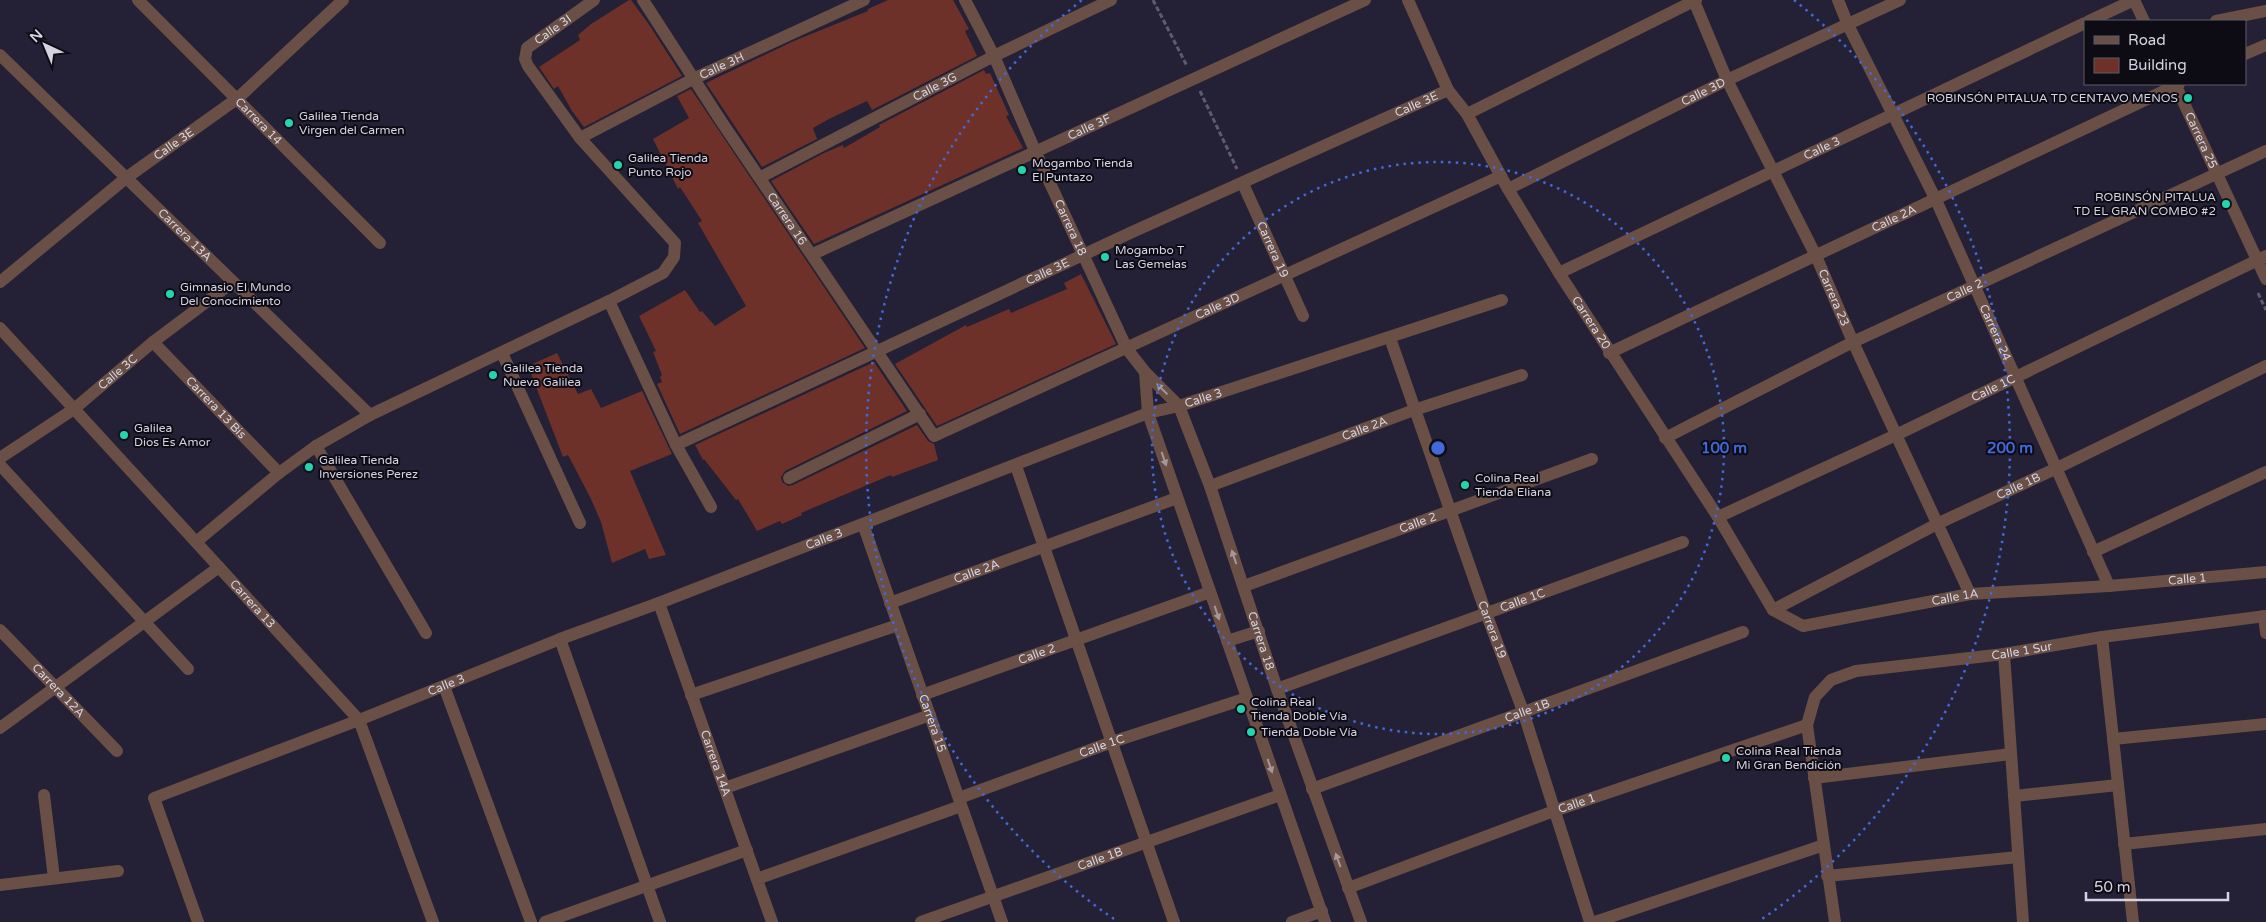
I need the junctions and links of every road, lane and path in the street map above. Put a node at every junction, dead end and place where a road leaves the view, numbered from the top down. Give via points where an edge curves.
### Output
1 (138, 0) edge
2 (343, 0) edge
3 (594, 0) edge
4 (642, 0) edge
5 (864, 0) edge
6 (965, 0) edge
7 (1111, 0) edge
8 (1365, 0) edge
9 (1409, 0) edge
10 (1695, 0) edge
11 (1838, 0) edge
12 (1900, 0) edge
13 (2134, 0) edge
14 (2266, 11) edge
15 (2091, 20) edge
16 (2144, 20) edge
17 (2221, 20) edge
18 (2084, 24) edge
19 (1848, 26) junction
20 (2266, 45) edge
21 (2246, 54) edge
22 (0, 55) edge
23 (994, 56) junction
24 (694, 79) junction
25 (1727, 80) junction
26 (2175, 85) edge
27 (2177, 85) edge
28 (1448, 90) junction
29 (238, 98) junction
30 (1467, 114) junction
31 (1894, 115) junction
32 (580, 138) junction
33 (2266, 151) edge
34 (1036, 153) junction
35 (1773, 171) junction
36 (2218, 175) junction
37 (1501, 176) junction
38 (126, 178) junction
39 (761, 178) junction
40 (1243, 184) junction
41 (1508, 189) junction
42 (1936, 200) junction
43 (380, 243) dead end
44 (813, 254) junction
45 (1084, 255) junction
46 (1816, 256) junction
47 (2262, 258) edge
48 (1559, 273) junction
49 (1283, 276) junction
50 (2266, 279) edge
51 (0, 282) edge
52 (233, 282) junction
53 (1973, 288) junction
54 (1502, 300) dead end
55 (609, 301) junction
56 (1303, 316) dead end
57 (0, 328) edge
58 (1390, 338) junction
59 (153, 342) junction
60 (1853, 342) junction
61 (1127, 349) junction
62 (878, 351) junction
63 (502, 353) junction
64 (1609, 353) junction
65 (2266, 366) edge
66 (1144, 372) junction
67 (1522, 375) dead end
68 (2014, 377) junction
69 (1180, 406) junction
70 (74, 409) junction
71 (1414, 410) junction
72 (1148, 413) junction
73 (920, 414) junction
74 (370, 415) junction
75 (1896, 435) junction
76 (934, 436) joint
77 (1665, 438) junction
78 (676, 445) junction
79 (316, 446) junction
80 (0, 458) edge
81 (1592, 459) dead end
82 (0, 465) edge
83 (1016, 466) junction
84 (2055, 469) junction
85 (2266, 472) edge
86 (280, 473) junction
87 (789, 478) dead end
88 (1210, 486) junction
89 (1177, 498) junction
90 (711, 507) dead end
91 (1451, 510) junction
92 (1718, 517) junction
93 (580, 523) dead end
94 (1939, 523) junction
95 (863, 524) junction
96 (196, 542) junction
97 (1683, 542) dead end
98 (1044, 546) junction
99 (2093, 552) junction
100 (218, 566) junction
101 (2266, 572) edge
102 (1244, 586) junction
103 (2109, 586) junction
104 (1210, 592) junction
105 (1970, 594) junction
106 (890, 603) junction
107 (659, 604) junction
108 (1773, 610) junction
109 (1486, 613) junction
110 (2265, 616) edge
111 (143, 623) junction
112 (898, 625) junction
113 (0, 630) edge
114 (1259, 631) junction
115 (1743, 632) dead end
116 (426, 633) dead end
117 (2266, 633) edge
118 (560, 638) junction
119 (2102, 638) junction
120 (1077, 641) junction
121 (1227, 641) junction
122 (2004, 654) junction
123 (188, 669) dead end
124 (444, 686) junction
125 (56, 687) junction
126 (1277, 689) junction
127 (691, 695) junction
128 (922, 695) junction
129 (1247, 698) junction
130 (1523, 711) junction
131 (930, 716) junction
132 (359, 720) junction
133 (2266, 724) edge
134 (1806, 725) junction
135 (0, 728) edge
136 (2112, 739) junction
137 (1112, 742) junction
138 (117, 750) dead end
139 (2011, 754) junction
140 (1814, 778) junction
141 (2118, 785) junction
142 (725, 788) junction
143 (1312, 789) junction
144 (44, 795) dead end
145 (1280, 795) junction
146 (2014, 796) junction
147 (960, 802) junction
148 (1554, 811) junction
149 (2266, 829) edge
150 (1147, 843) junction
151 (2124, 844) junction
152 (1824, 845) junction
153 (747, 850) junction
154 (2018, 857) junction
155 (118, 871) dead end
156 (1827, 876) junction
157 (54, 878) junction
158 (757, 879) junction
159 (0, 885) edge
160 (648, 886) junction
161 (1348, 888) junction
162 (993, 895) junction
163 (1324, 917) edge
164 (198, 922) edge
165 (433, 922) edge
166 (531, 922) edge
167 (545, 922) edge
168 (660, 922) edge
169 (772, 922) edge
170 (921, 922) edge
171 (1002, 922) edge
172 (1174, 922) edge
173 (1292, 922) edge
174 (1361, 922) edge
175 (1590, 922) edge
176 (1595, 922) edge
177 (1835, 922) edge
178 (2023, 922) edge
179 (2133, 922) edge

1 - 29 street, Carrera 14
2 - 29 street, Calle 3E
3 - 32 street, Calle 3I via 527,48 525,59
4 - 24 street, Carrera 16
5 - 24 street, Calle 3H
6 - 23 street, Carrera 18
7 - 23 street, Calle 3G
8 - 34 street, Calle 3F
9 - 28 street, Carrera 20
10 - 25 street, Carrera 23
10 - 30 street
11 - 19 street, Carrera 24
12 - 19 street, Calle 3D
13 - 15 street
13 - 16 street
14 - 17 street
18 - 31 street, Calle 3
19 - 25 street, Calle 3D
19 - 31 street, Carrera 24
20 - 21 street
22 - 38 street, Carrera 13A
23 - 34 street, Carrera 18
23 - 39 street, Calle 3G
24 - 32 street, Calle 3H
24 - 39 street, Carrera 16
25 - 35 street, Carrera 23
25 - 41 street, Calle 3D
26 - 42 street, Calle 2A
27 - 36 street, Carrera 25
28 - 30 street, Carrera 20
28 - 40 street, Calle 3E
29 - 38 street, Calle 3E
29 - 43 street, Carrera 14
30 - 37 street, Carrera 20
31 - 35 street, Calle 3
31 - 42 street, Carrera 24
32 - 55 street via 674,243 674,257 663,272
33 - 36 street, Calle 2
34 - 44 street, Calle 3F
34 - 45 street, Carrera 18
35 - 46 street, Carrera 23
35 - 48 street, Calle 3
36 - 47 street, Carrera 25
36 - 53 street, Calle 2
37 - 41 street, Carrera 20
37 - 49 street, Calle 3D
38 - 51 street, Calle 3E
38 - 52 street, Carrera 13A
39 - 44 street, Carrera 16
40 - 45 street, Calle 3E
40 - 49 street, Carrera 19
41 - 48 street, Carrera 20
42 - 46 street, Calle 2A
42 - 53 street, Carrera 24
44 - 62 street, Carrera 16
45 - 61 street, Carrera 18
45 - 62 street, Calle 3E
46 - 60 street, Carrera 23
46 - 64 street, Calle 2A
47 - 50 street, Carrera 25
47 - 68 street, Calle 1C
48 - 64 street, Carrera 20
49 - 56 street, Carrera 19
49 - 61 street, Calle 3D
52 - 59 street, Calle 3C
52 - 74 street, Carrera 13A
53 - 60 street, Calle 2
53 - 68 street, Carrera 24
54 - 58 street, Calle 3
55 - 63 street
55 - 78 street
57 - 70 street, Carrera 13
58 - 69 street, Calle 3
58 - 71 street, Carrera 19
59 - 70 street, Calle 3C
59 - 86 street, Carrera 13 Bis
60 - 75 street, Carrera 23
60 - 77 street, Calle 2
61 - 66 street, Carrera 18
61 - 76 street, Calle 3D
62 - 73 street, Carrera 16
62 - 78 street, Calle 3E
63 - 74 street
63 - 93 street
64 - 77 street, Carrera 20
65 - 84 street, Calle 1B
69 -> 66 street, Carrera 18
66 - 72 street
67 - 71 street, Calle 2A
68 - 75 street, Calle 1C
68 - 84 street, Carrera 24
69 - 72 street, Calle 3
69 - 88 street, Carrera 18
70 - 80 street, Calle 3C
70 - 96 street, Carrera 13
71 - 88 street, Calle 2A
71 - 91 street, Carrera 19
72 - 83 street, Calle 3
72 -> 89 street
73 - 76 street, Carrera 16
73 - 87 street
74 - 79 street
75 - 92 street, Calle 1C
75 - 94 street, Carrera 23
77 - 92 street, Carrera 20
78 - 90 street
79 - 86 street
79 - 116 street
81 - 91 street, Calle 2
82 - 111 street
83 - 95 street, Calle 3
83 - 98 street
84 - 94 street, Calle 1B
84 - 99 street, Carrera 24
85 - 99 street
86 - 96 street
102 -> 88 street, Carrera 18
89 - 98 street, Calle 2A
89 - 104 street
91 - 102 street, Calle 2
91 - 109 street, Carrera 19
92 - 108 street, Carrera 20
94 - 105 street, Carrera 23
94 - 108 street, Calle 1B
95 - 106 street, Carrera 15
95 - 107 street, Calle 3
96 - 100 street, Carrera 13
97 - 109 street, Calle 1C
98 - 106 street, Calle 2A
98 - 120 street
99 - 103 street, Carrera 24
100 - 111 street
100 - 132 street, Carrera 13
101 - 103 street, Calle 1
102 - 114 street, Carrera 18
103 - 105 street, Calle 1A
104 - 120 street, Calle 2
104 -> 121 street
105 - 108 street, Calle 1A via 1803,626
106 - 112 street, Carrera 15
107 - 118 street, Calle 3
107 - 127 street, Carrera 14A
109 - 126 street, Calle 1C
109 - 130 street, Carrera 19
110 - 117 street
110 - 119 street, Calle 1 Sur
111 - 123 street
111 - 125 street
112 - 127 street
112 - 128 street, Carrera 15
113 - 125 street, Carrera 12A
114 - 121 street
114 - 126 street, Carrera 18
115 - 130 street, Calle 1B
118 - 124 street, Calle 3
118 - 160 street
119 - 122 street, Calle 1 Sur
119 - 136 street
120 - 128 street, Calle 2
120 - 137 street
121 - 129 street
122 - 134 street, Calle 1 Sur via 1856,671 1831,680 1816,697
122 - 139 street
124 - 132 street, Calle 3
124 - 166 street
125 - 135 street
125 - 138 street, Carrera 12A
126 - 143 street, Carrera 18
127 - 142 street, Carrera 14A
128 - 131 street, Carrera 15
129 - 137 street, Calle 1C
129 -> 145 street
130 - 143 street, Calle 1B
130 - 148 street, Carrera 19
131 - 142 street
131 - 147 street, Carrera 15
132 - 164 street, Calle 3 via 154,798
132 - 165 street, Carrera 13
133 - 136 street
134 - 140 street
134 - 148 street, Calle 1
136 - 141 street
137 - 147 street, Calle 1C
137 - 150 street
139 - 140 street
139 - 146 street
140 - 152 street
141 - 146 street
141 - 151 street
142 - 153 street, Carrera 14A
161 -> 143 street, Carrera 18
144 - 157 street
145 - 150 street, Calle 1B
145 - 163 street
146 - 154 street
147 - 158 street, Calle 1C
147 - 162 street, Carrera 15
148 - 161 street, Calle 1
148 - 175 street, Carrera 19
149 - 151 street
150 - 162 street, Calle 1B
150 - 172 street
151 - 179 street
152 - 156 street
152 - 176 street
153 - 158 street, Carrera 14A
153 - 160 street
154 - 156 street
154 - 178 street
155 - 157 street
156 - 177 street
157 - 159 street
158 - 169 street, Carrera 14A
160 - 167 street
160 - 168 street
161 - 174 street, Carrera 18
162 - 170 street, Calle 1B
162 - 171 street, Carrera 15
163 - 173 street

